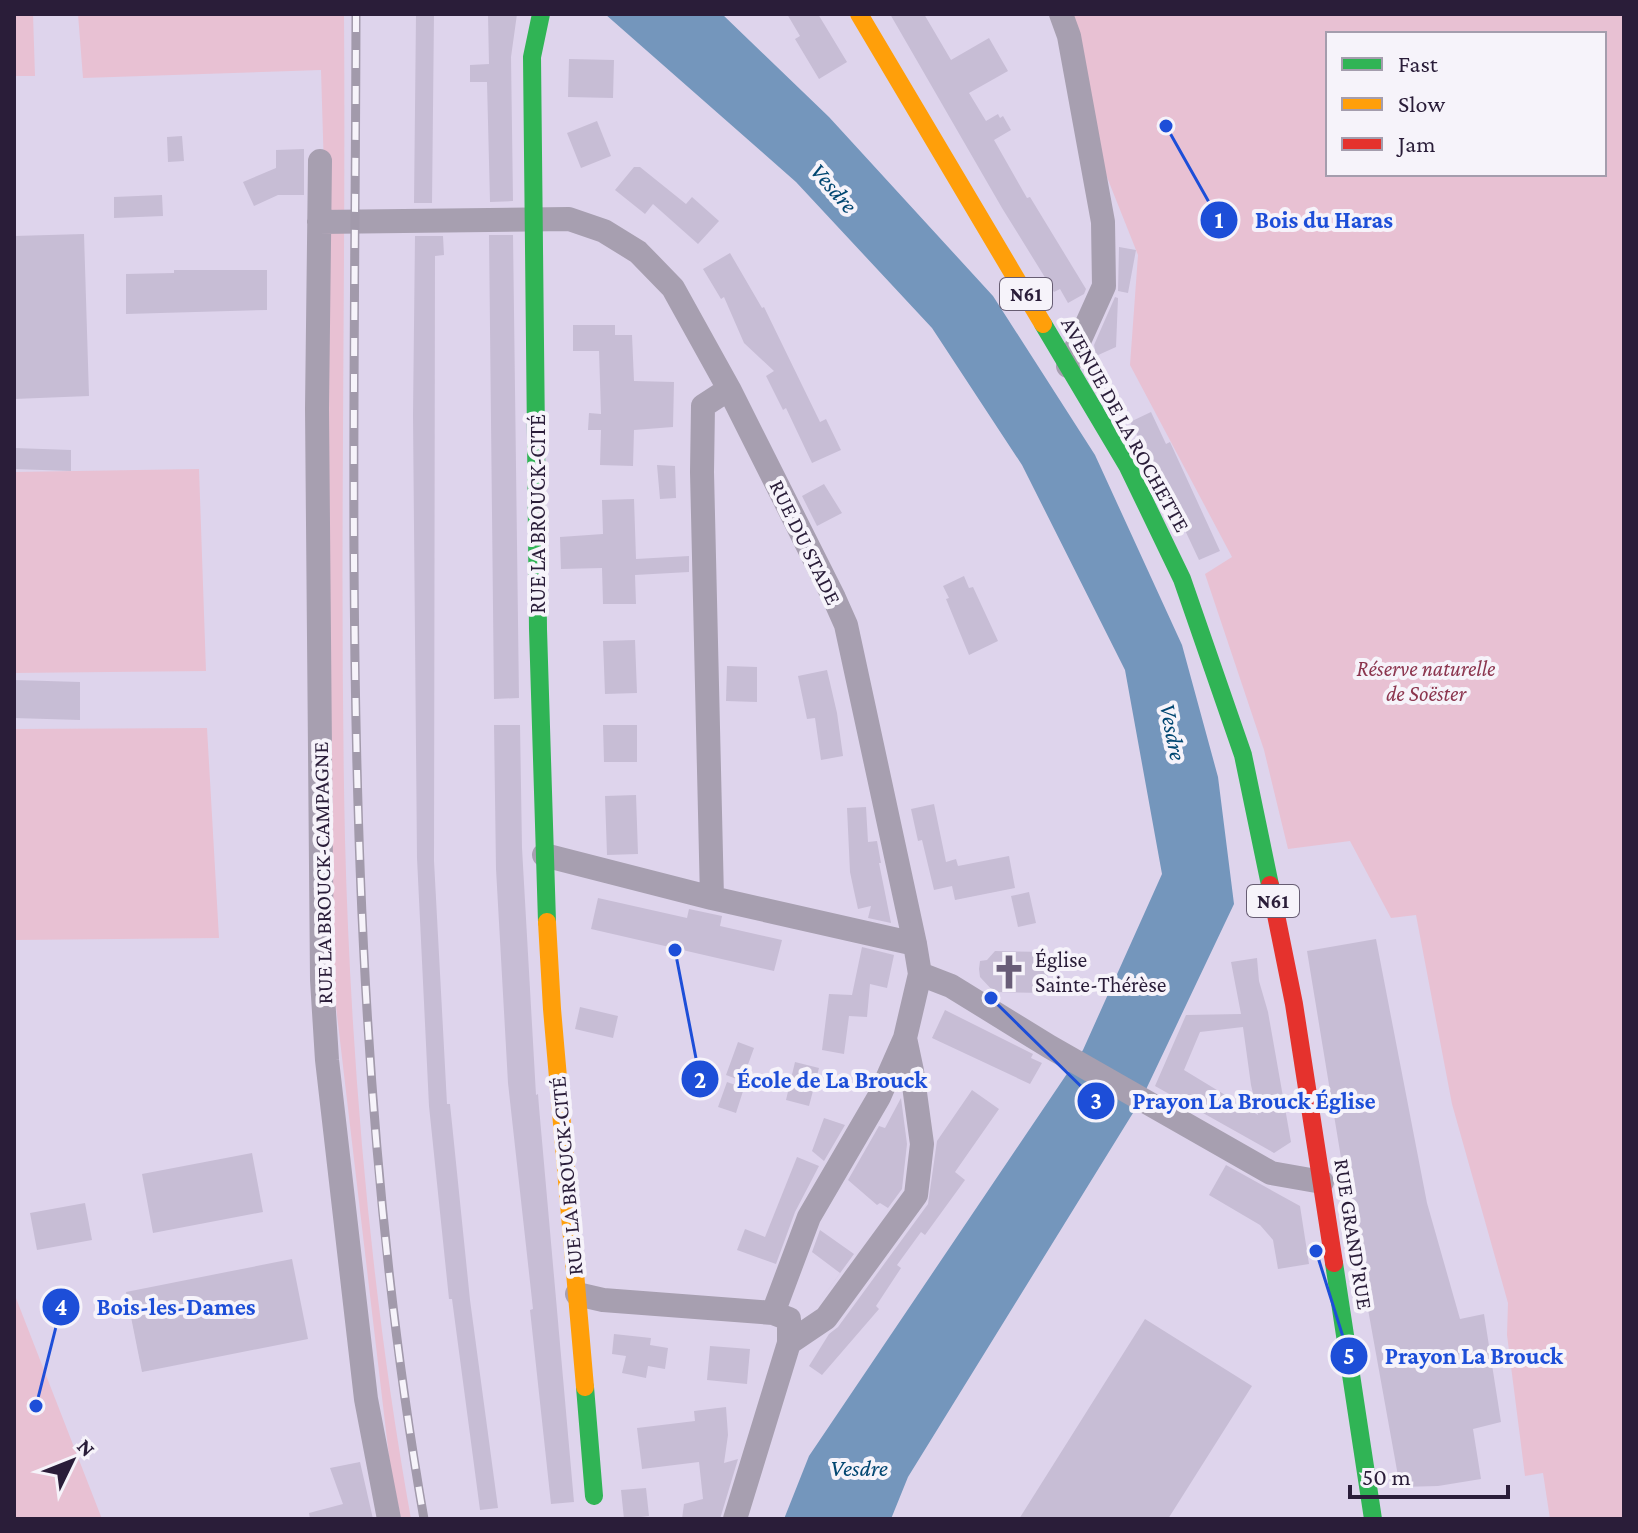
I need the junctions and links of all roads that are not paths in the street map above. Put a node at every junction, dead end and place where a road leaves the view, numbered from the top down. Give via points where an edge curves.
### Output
1 (541, 14) edge
2 (859, 14) edge
3 (1061, 14) edge
4 (320, 161) dead end
5 (533, 220) junction
6 (319, 222) junction
7 (1068, 366) junction
8 (729, 389) junction
9 (544, 855) junction
10 (712, 898) junction
11 (915, 944) junction
12 (920, 974) junction
13 (1294, 1004) joint
14 (905, 1038) junction
15 (1322, 1182) junction
16 (577, 1294) junction
17 (773, 1313) junction
18 (789, 1343) junction
19 (594, 1496) dead end
20 (389, 1519) edge
21 (735, 1519) edge
22 (1373, 1519) edge

1 - 5 main road, RUE LA BROUCK-CITÉ via 532,57
2 - 7 main road, AVENUE DE LA ROCHETTE / N61
3 - 7 street via 1103,222 1104,286
4 - 6 street, RUE LA BROUCK-CAMPAGNE
5 - 6 street
5 - 8 street, RUE DU STADE via 569,219 604,231 638,252 673,288
5 - 9 main road, RUE LA BROUCK-CITÉ
6 - 20 street, RUE LA BROUCK-CAMPAGNE via 322,980 366,1399
7 - 13 main road, AVENUE DE LA ROCHETTE / N61 via 1128,467 1182,579 1234,728
8 - 10 street via 703,406
8 - 11 street, RUE DU STADE via 846,625
9 - 10 street
9 - 16 main road, RUE LA BROUCK-CITÉ
10 - 11 street
11 - 12 street, RUE DU STADE
12 - 14 street
12 - 15 street via 951,986 1271,1173
13 - 15 main road, RUE GRAND'RUE / N61
14 - 17 street via 879,1097 809,1217
14 - 18 street via 922,1144 916,1195 826,1318
15 - 22 main road, RUE GRAND'RUE / N61
16 - 17 street
16 - 19 main road, RUE LA BROUCK-CITÉ
17 - 18 street via 789,1319
18 - 21 street

